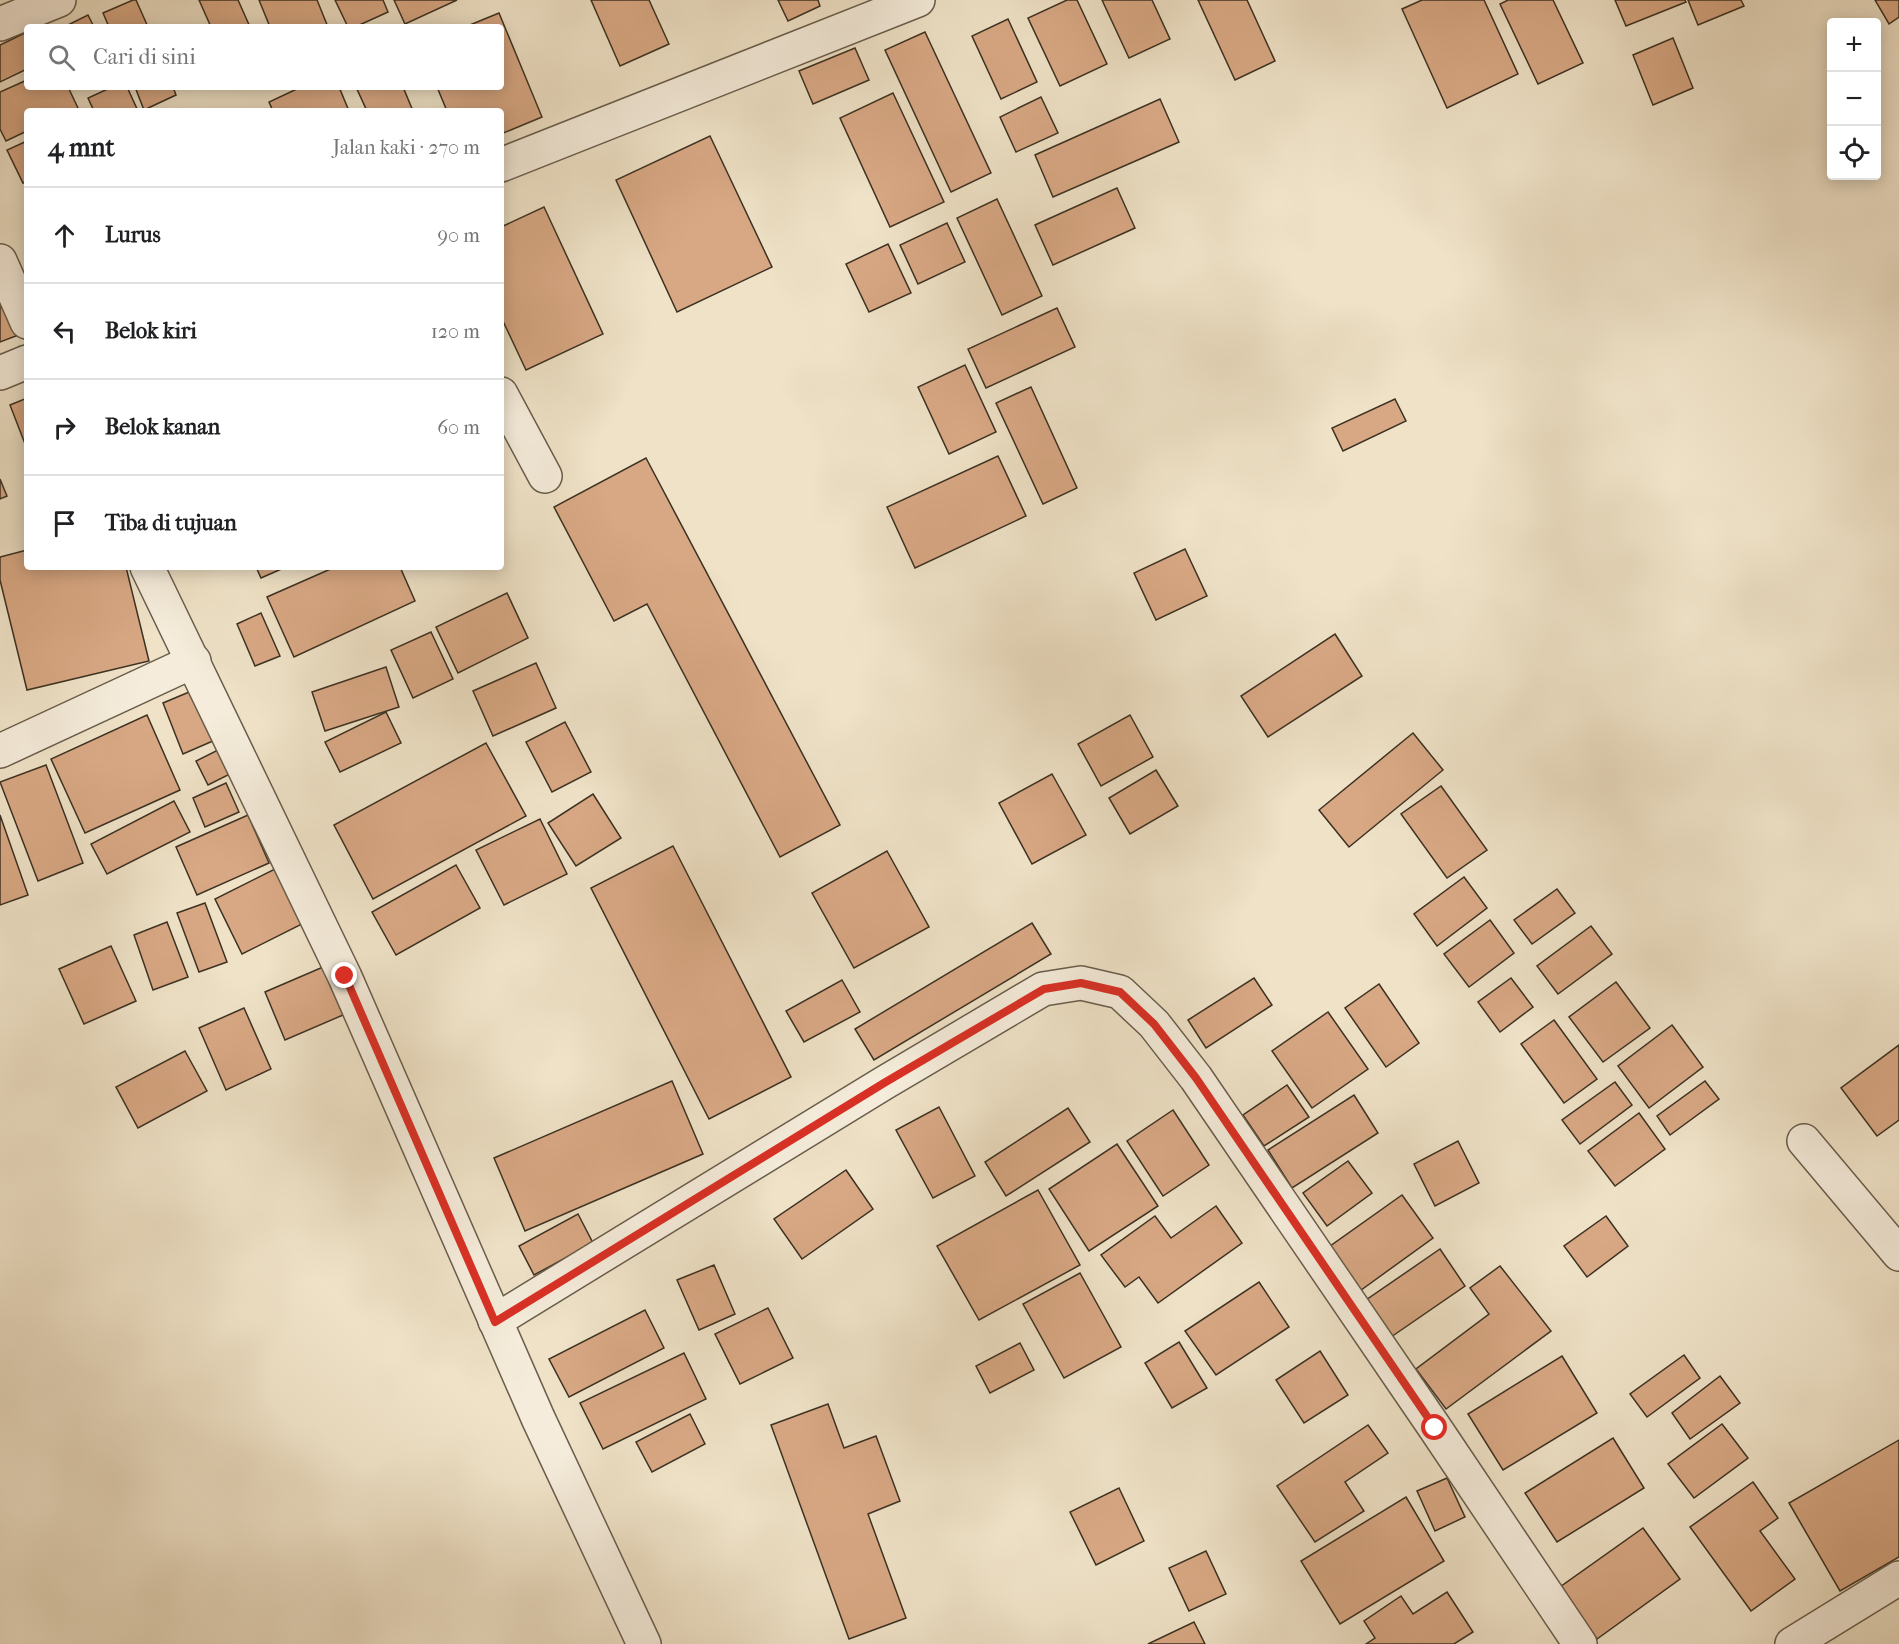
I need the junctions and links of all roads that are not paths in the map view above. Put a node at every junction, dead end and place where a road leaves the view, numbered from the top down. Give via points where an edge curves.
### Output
1 (59, 0) edge
2 (918, 0) edge
3 (0, 24) edge
4 (504, 164) edge
5 (0, 261) edge
6 (24, 315) edge
7 (24, 363) edge
8 (0, 373) edge
9 (504, 400) edge
10 (544, 476) dead end
11 (148, 570) edge
12 (194, 662) junction
13 (0, 751) edge
14 (1804, 1141) dead end
15 (1899, 1254) edge
16 (495, 1322) junction
17 (1899, 1578) edge
18 (644, 1644) edge
19 (1580, 1644) edge
20 (1792, 1644) edge

1 - 3 street
2 - 4 street
5 - 6 street
7 - 8 street
9 - 10 street
11 - 12 street
12 - 13 street
12 - 16 street via 345,976
14 - 15 street
16 - 18 street
16 - 19 street via 1044,989 1081,983 1120,992 1154,1024 1196,1078
17 - 20 street

